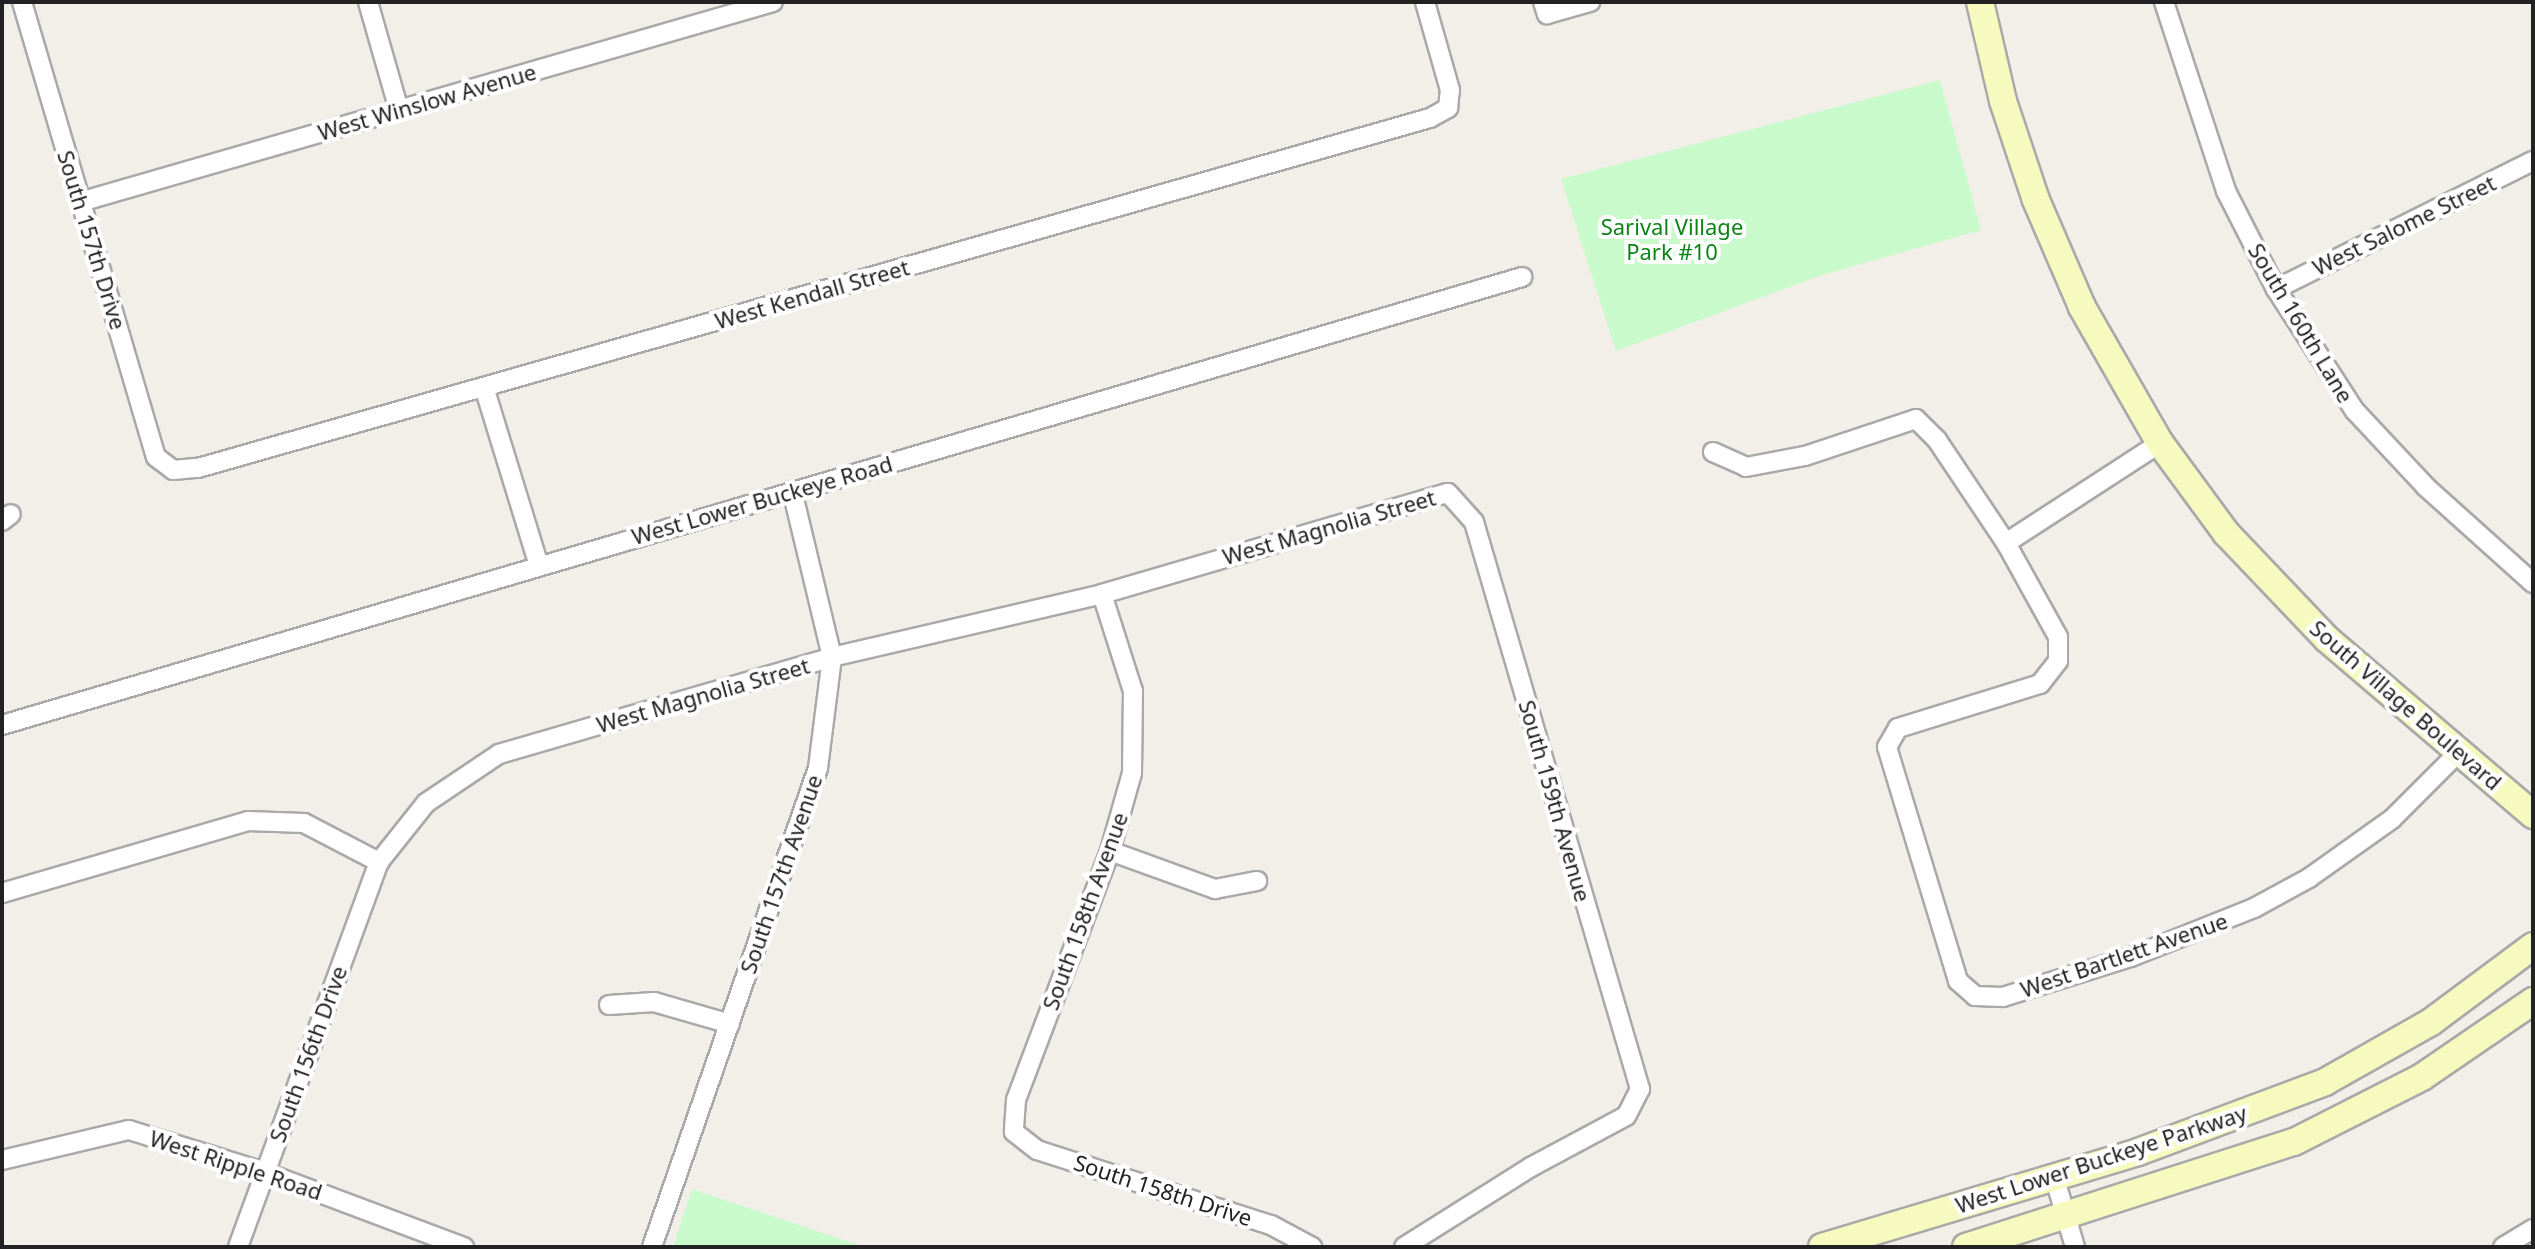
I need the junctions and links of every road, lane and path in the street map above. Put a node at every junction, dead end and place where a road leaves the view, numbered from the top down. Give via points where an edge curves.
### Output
1 (22, 2) edge
2 (368, 2) edge
3 (773, 2) edge
4 (1425, 2) edge
5 (1590, 2) edge
6 (1980, 2) edge
7 (2164, 2) edge
8 (1545, 8) edge
9 (399, 110) junction
10 (2533, 161) edge
11 (80, 202) junction
12 (1522, 277) dead end
13 (2276, 289) junction
14 (484, 387) junction
15 (2160, 443) junction
16 (1713, 452) dead end
17 (173, 470) joint
18 (792, 491) junction
19 (1448, 493) joint
20 (2006, 543) junction
21 (539, 566) junction
22 (2533, 583) edge
23 (1102, 594) junction
24 (832, 657) junction
25 (2, 725) edge
26 (2458, 753) junction
27 (2533, 815) edge
28 (1110, 851) junction
29 (379, 862) junction
30 (1257, 881) dead end
31 (2, 893) edge
32 (2533, 946) edge
33 (2533, 1001) edge
34 (609, 1005) dead end
35 (730, 1024) junction
36 (1014, 1132) joint
37 (2, 1160) edge
38 (264, 1172) junction
39 (2054, 1176) junction
40 (2066, 1217) junction
41 (2533, 1229) edge
42 (238, 1247) edge
43 (464, 1247) edge
44 (652, 1247) edge
45 (1312, 1247) edge
46 (1404, 1247) edge
47 (1822, 1247) edge
48 (1966, 1247) edge
49 (2075, 1247) edge
50 (2503, 1247) edge

1 - 11 street, South 157th Drive
2 - 9 street
3 - 9 street, West Winslow Avenue
4 - 14 street, West Kendall Street via 1450,90 1448,108 1415,123
5 - 8 street
6 - 15 main road, South Village Boulevard via 2003,101 2036,200 2082,307
7 - 13 street, South 160th Lane via 2226,191
9 - 11 street, West Winslow Avenue
10 - 13 street, West Salome Street
11 - 17 street, South 157th Drive via 156,457
12 - 18 street, West Lower Buckeye Road
13 - 22 street, South 160th Lane via 2355,411 2426,487
14 - 17 street, West Kendall Street via 198,468
14 - 21 street
15 - 20 street
15 - 26 main road, South Village Boulevard via 2226,533 2278,590 2365,675
16 - 20 street via 1746,467 1805,456 1916,419 1937,440
18 - 21 street, West Lower Buckeye Road
18 - 24 street, South 157th Avenue
19 - 23 street, West Magnolia Street
19 - 46 street, South 159th Avenue via 1474,522 1640,1089 1626,1116
20 - 26 street, West Bartlett Avenue via 2058,637 2058,661 2040,684 1898,728 1887,747 1958,981 1975,996 2003,997 2131,957 2254,908 2309,878 2392,819
21 - 25 street, West Lower Buckeye Road
23 - 24 street, West Magnolia Street
23 - 28 street, South 158th Avenue via 1133,691 1132,773
24 - 29 street, West Magnolia Street via 499,754 426,803
24 - 35 street, South 157th Avenue via 818,768
26 - 27 main road, South Village Boulevard
28 - 30 street via 1215,889
28 - 36 street, South 158th Avenue via 1016,1100
29 - 31 street via 304,823 248,821
29 - 38 street, South 156th Drive
32 - 39 main road, West Lower Buckeye Parkway via 2431,1022 2325,1082 2174,1139
33 - 40 main road, West Lower Buckeye Parkway via 2422,1077 2355,1115 2294,1142
34 - 35 street via 654,1002
35 - 44 street, South 157th Avenue
36 - 45 street, South 158th Drive via 1037,1150 1271,1225
37 - 38 street, West Ripple Road via 129,1130
38 - 42 street, South 156th Drive
38 - 43 street, West Ripple Road
39 - 40 street
39 - 47 main road, West Lower Buckeye Parkway
40 - 48 main road, West Lower Buckeye Parkway
40 - 49 street
41 - 50 street

